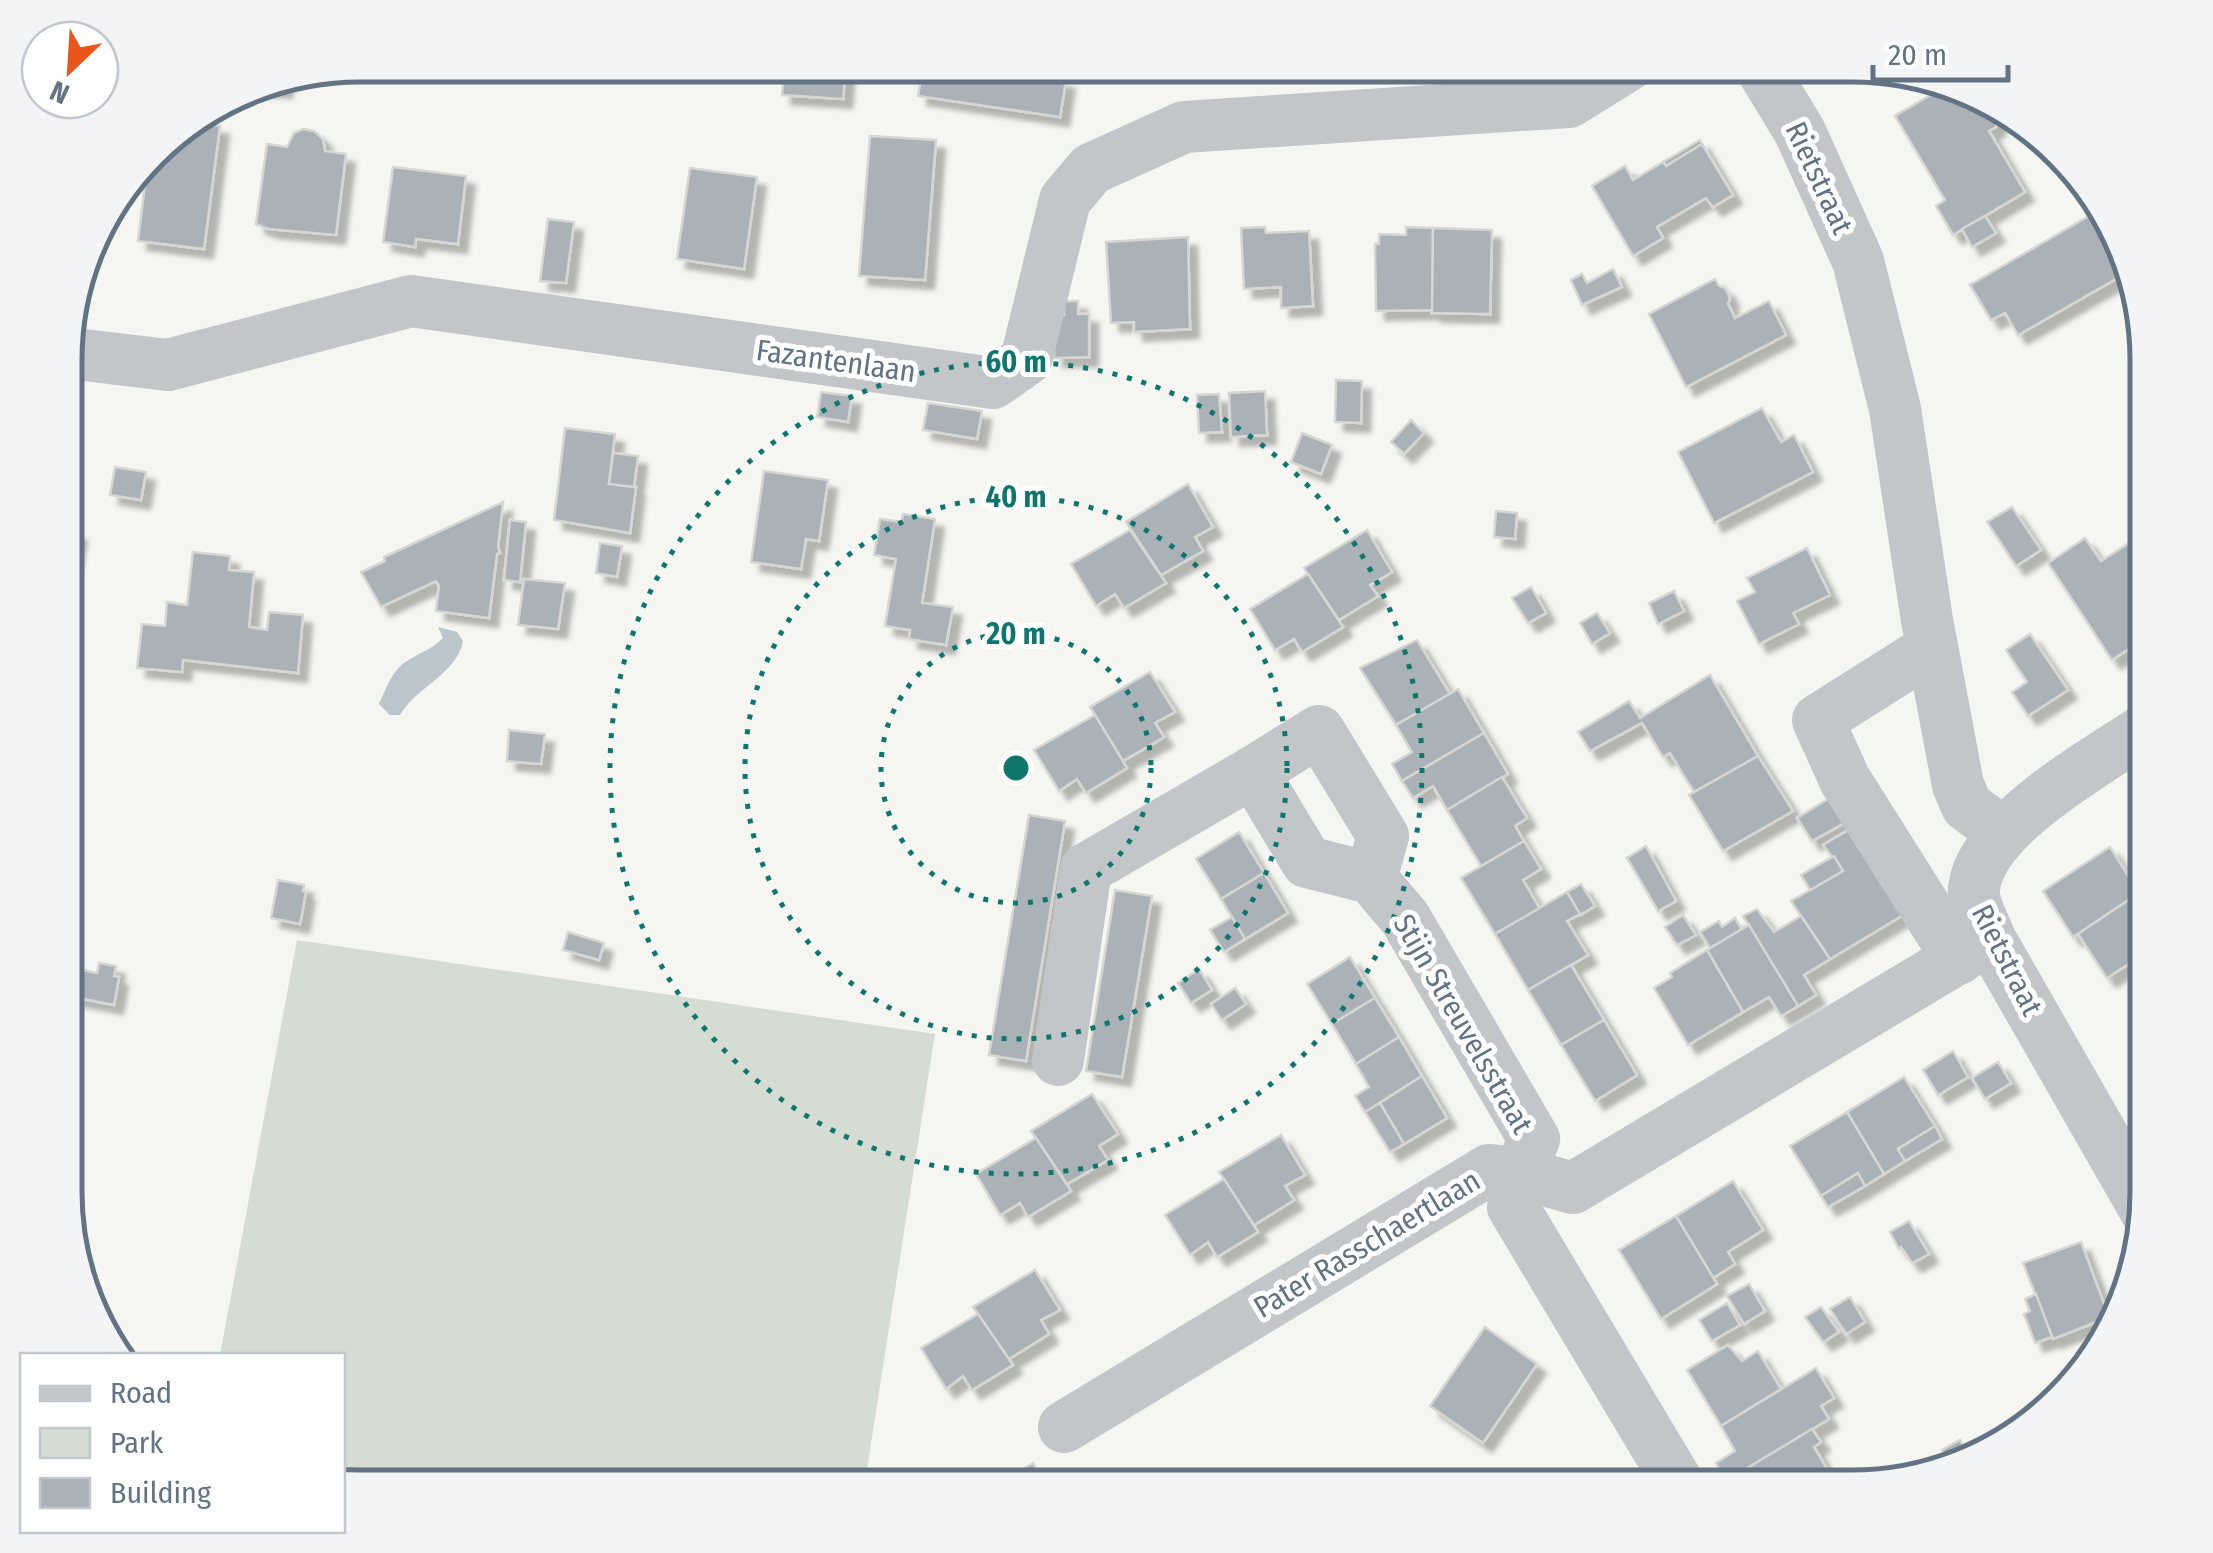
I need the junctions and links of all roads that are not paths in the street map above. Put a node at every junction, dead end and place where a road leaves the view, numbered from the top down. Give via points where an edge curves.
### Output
1 (1600, 83) edge
2 (1770, 83) edge
3 (82, 356) edge
4 (1932, 648) junction
5 (2130, 741) edge
6 (1252, 772) junction
7 (2002, 832) junction
8 (1370, 878) junction
9 (1974, 949) junction
10 (1058, 1060) dead end
11 (1520, 1174) junction
12 (2130, 1187) edge
13 (1064, 1428) dead end
14 (1671, 1470) edge

1 - 3 street, Fazantenlaan via 1569,102 1184,126 1091,169 1065,200 1026,360 993,383 411,301 168,365
2 - 4 street, Rietstraat via 1858,261 1895,408
4 - 7 street, Rietstraat via 1958,785 1967,806
4 - 9 street, Rietstraat via 1818,720 1845,780
5 - 7 street
6 - 8 street via 1306,862
6 - 8 street via 1320,731 1383,836
6 - 10 street via 1086,869
7 - 9 street, Rietstraat via 1982,858 1973,892
8 - 11 street, Stijn Streuvelsstraat via 1404,918 1534,1139
9 - 11 street, Pater Rasschaertlaan via 1573,1188
9 - 12 street, Rietstraat
11 - 13 street, Pater Rasschaertlaan via 1489,1170
11 - 14 street, Stijn Streuvelsstraat via 1512,1207

